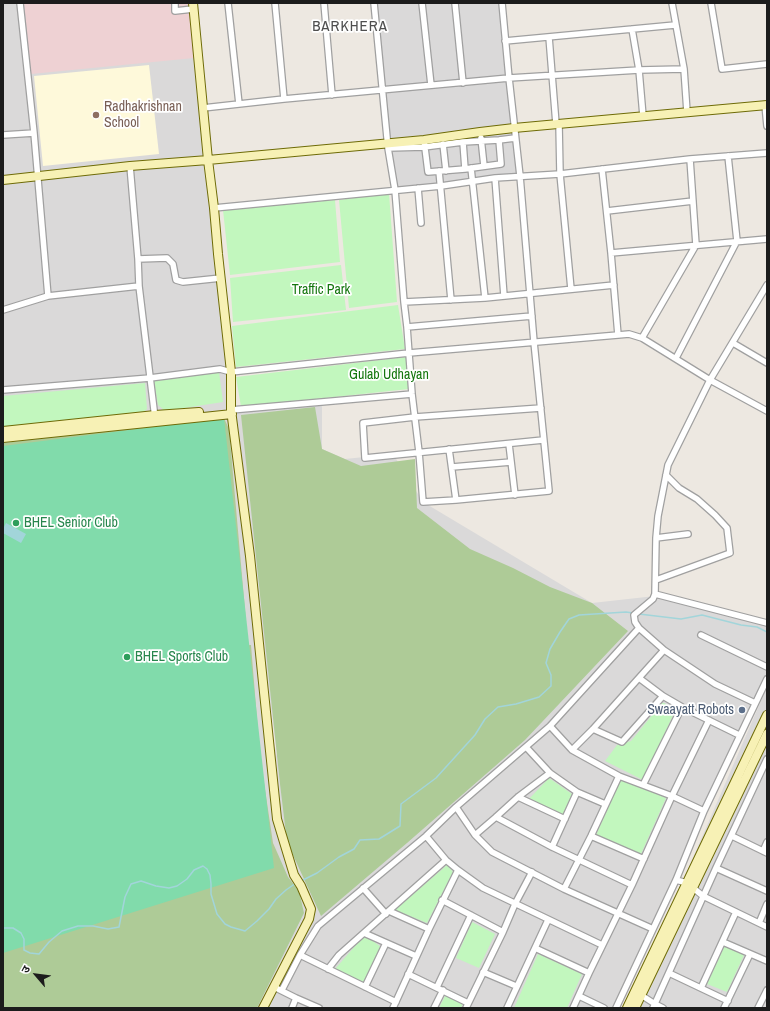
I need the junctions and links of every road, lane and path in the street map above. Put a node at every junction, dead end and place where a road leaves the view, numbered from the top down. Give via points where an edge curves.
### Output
1 (20, 3) edge
2 (175, 3) edge
3 (228, 3) edge
4 (275, 3) edge
5 (324, 3) edge
6 (374, 3) edge
7 (422, 3) edge
8 (455, 3) edge
9 (502, 3) edge
10 (672, 3) edge
11 (711, 3) edge
12 (193, 6) edge
13 (675, 25) junction
14 (632, 29) junction
15 (549, 37) junction
16 (505, 41) junction
17 (767, 64) edge
18 (684, 69) junction
19 (639, 70) junction
20 (552, 76) junction
21 (509, 78) junction
22 (463, 82) junction
23 (431, 85) junction
24 (383, 90) junction
25 (332, 95) junction
26 (284, 99) junction
27 (239, 104) junction
28 (766, 105) edge
29 (204, 108) junction
30 (687, 112) junction
31 (643, 116) junction
32 (558, 124) junction
33 (767, 126) edge
34 (514, 128) junction
35 (34, 133) junction
36 (3, 135) edge
37 (480, 136) junction
38 (515, 138) junction
39 (499, 140) junction
40 (463, 142) junction
41 (424, 143) junction
42 (443, 144) junction
43 (388, 145) junction
44 (767, 153) edge
45 (728, 156) junction
46 (690, 159) junction
47 (208, 160) junction
48 (130, 166) junction
49 (484, 166) junction
50 (468, 168) junction
51 (602, 170) junction
52 (439, 171) junction
53 (446, 171) junction
54 (560, 174) junction
55 (37, 176) junction
56 (520, 176) junction
57 (495, 178) junction
58 (3, 180) edge
59 (472, 182) junction
60 (441, 186) junction
61 (418, 188) junction
62 (395, 190) junction
63 (693, 201) junction
64 (214, 208) junction
65 (607, 211) junction
66 (421, 223) dead end
67 (767, 239) edge
68 (737, 241) junction
69 (696, 245) junction
70 (611, 253) junction
71 (138, 259) junction
72 (221, 278) junction
73 (614, 285) junction
74 (767, 285) edge
75 (139, 286) junction
76 (571, 289) junction
77 (530, 293) junction
78 (48, 296) junction
79 (504, 296) junction
80 (485, 298) junction
81 (451, 300) junction
82 (404, 302) junction
83 (3, 310) edge
84 (532, 316) junction
85 (407, 327) junction
86 (618, 335) junction
87 (642, 338) junction
88 (534, 342) junction
89 (732, 343) junction
90 (409, 353) junction
91 (676, 358) junction
92 (767, 363) edge
93 (231, 372) junction
94 (150, 378) junction
95 (710, 380) junction
96 (3, 390) edge
97 (412, 394) junction
98 (541, 408) junction
99 (767, 411) edge
100 (232, 412) junction
101 (415, 417) junction
102 (155, 419) junction
103 (3, 432) edge
104 (3, 438) edge
105 (543, 440) junction
106 (509, 444) junction
107 (449, 449) junction
108 (419, 452) junction
109 (511, 462) junction
110 (452, 467) junction
111 (666, 475) junction
112 (515, 495) junction
113 (456, 500) junction
114 (688, 534) dead end
115 (656, 538) junction
116 (656, 580) junction
117 (654, 597) junction
118 (767, 623) edge
119 (639, 628) junction
120 (701, 635) dead end
121 (664, 650) junction
122 (767, 667) edge
123 (639, 678) junction
124 (767, 679) edge
125 (760, 692) junction
126 (767, 694) edge
127 (663, 696) junction
128 (755, 703) junction
129 (682, 707) junction
130 (767, 715) edge
131 (709, 720) junction
132 (550, 726) junction
133 (593, 729) junction
134 (767, 734) edge
135 (739, 735) junction
136 (526, 747) junction
137 (572, 750) junction
138 (767, 759) edge
139 (550, 773) junction
140 (619, 776) junction
141 (643, 785) junction
142 (577, 792) junction
143 (672, 796) junction
144 (518, 797) junction
145 (605, 804) junction
146 (456, 808) junction
147 (704, 811) junction
148 (496, 817) junction
149 (565, 819) junction
150 (474, 835) junction
151 (426, 836) junction
152 (591, 836) junction
153 (732, 836) junction
154 (767, 842) edge
155 (552, 847) junction
156 (765, 852) edge
157 (644, 858) junction
158 (446, 860) junction
159 (579, 860) junction
160 (716, 868) junction
161 (458, 870) junction
162 (532, 872) junction
163 (676, 880) junction
164 (632, 885) junction
165 (690, 886) junction
166 (363, 888) junction
167 (564, 889) junction
168 (767, 891) edge
169 (703, 896) junction
170 (442, 900) junction
171 (515, 904) junction
172 (767, 904) edge
173 (387, 912) junction
174 (618, 912) junction
175 (736, 912) junction
176 (471, 915) junction
177 (548, 920) junction
178 (758, 923) junction
179 (767, 927) edge
180 (429, 929) junction
181 (653, 929) junction
182 (503, 932) junction
183 (364, 933) junction
184 (723, 942) junction
185 (386, 943) junction
186 (602, 945) junction
187 (535, 948) junction
188 (750, 954) junction
189 (300, 955) junction
190 (416, 956) junction
191 (767, 961) edge
192 (328, 969) junction
193 (483, 972) junction
194 (589, 972) junction
195 (669, 973) junction
196 (408, 974) junction
197 (516, 986) junction
198 (366, 987) junction
199 (437, 987) junction
200 (278, 988) junction
201 (701, 988) junction
202 (443, 990) junction
203 (767, 990) edge
204 (623, 993) junction
205 (638, 994) junction
206 (579, 996) junction
207 (296, 998) junction
208 (728, 1001) junction
209 (396, 1002) junction
210 (467, 1005) edge
211 (654, 1006) edge
212 (294, 1007) edge
213 (263, 1008) edge
214 (319, 1008) edge
215 (393, 1008) edge
216 (434, 1008) edge
217 (507, 1008) edge
218 (573, 1008) edge
219 (604, 1008) edge
220 (616, 1008) edge
221 (628, 1008) edge
222 (635, 1008) edge
223 (663, 1008) edge
224 (724, 1008) edge
225 (758, 1008) edge

1 - 35 street
2 - 12 street via 175,11
3 - 27 street
4 - 26 street
5 - 25 street
6 - 24 street
7 - 23 street
8 - 22 street
9 - 16 street
10 - 13 street
11 - 17 street via 722,69
12 - 29 main road
13 - 14 street
13 - 18 street
14 - 15 street
14 - 19 street
15 - 16 street
15 - 20 street
16 - 21 street
18 - 19 street
18 - 30 street
19 - 20 street
19 - 31 street
20 - 21 street
20 - 32 street
21 - 22 street
21 - 34 street
22 - 23 street
23 - 24 street
24 - 25 street
24 - 43 street
25 - 26 street
26 - 27 street
27 - 29 street
28 - 30 main road
28 - 33 street
29 - 47 main road
30 - 31 main road
31 - 32 main road
32 - 34 main road
32 - 54 street
34 - 37 main road
34 - 38 street
35 - 36 street
35 - 55 street
37 - 39 street
37 - 40 street
37 - 41 main road
37 - 49 street
38 - 39 street
38 - 56 street
39 - 49 street via 501,164
40 - 42 street
40 - 50 street
41 - 42 street
41 - 43 main road
41 - 52 street via 428,172
42 - 53 street
43 - 47 main road
43 - 62 street
44 - 45 street
45 - 46 street
45 - 68 street
46 - 51 street
46 - 63 street
47 - 48 main road
47 - 64 main road
48 - 55 main road
48 - 71 street
49 - 50 street
50 - 53 street
50 - 59 street
51 - 54 street
51 - 65 street
52 - 53 street
52 - 60 street
54 - 56 street
54 - 76 street
55 - 58 main road
55 - 78 street
56 - 57 street
56 - 77 street
57 - 59 street
57 - 79 street
59 - 60 street
59 - 80 street
60 - 61 street
60 - 81 street
61 - 62 street
61 - 66 street
62 - 64 street
62 - 82 street
63 - 65 street
63 - 69 street
64 - 72 main road
65 - 70 street
67 - 68 street
68 - 69 street
68 - 91 street
69 - 70 street
69 - 87 street
70 - 73 street
71 - 72 street via 166,258 172,264 176,280 183,282
71 - 75 street
72 - 93 main road
73 - 76 street
73 - 86 street
74 - 89 street
75 - 78 street
75 - 94 street
76 - 77 street
77 - 79 street
77 - 84 street
78 - 83 street
79 - 80 street
80 - 81 street
81 - 82 street
82 - 85 street
84 - 85 street
84 - 88 street
85 - 90 street
86 - 87 street via 630,334
86 - 88 street
87 - 91 street
88 - 90 street
88 - 98 street
89 - 92 street
89 - 95 street
90 - 93 street
90 - 97 street
91 - 95 street
93 - 94 street via 220,369
93 - 100 main road
94 - 96 street
94 - 102 street
95 - 99 street
95 - 111 street via 668,465
97 - 100 street
97 - 101 street
98 - 101 street
98 - 105 street
100 - 102 main road
100 - 200 main road via 250,556 277,819 294,875 311,909
101 - 108 street
101 - 108 street via 363,423 365,458
102 - 103 main road
102 - 104 main road
105 - 106 street
105 - 112 street via 549,491
106 - 107 street
106 - 109 street
107 - 108 street
107 - 110 street
108 - 113 street via 423,502
109 - 110 street
109 - 112 street
110 - 113 street
111 - 115 street
111 - 116 street via 727,528 730,553
112 - 113 street
114 - 115 street
115 - 116 street
116 - 117 street
117 - 118 street
117 - 119 street via 634,615
119 - 121 street
119 - 132 street
120 - 122 street
121 - 123 street
121 - 128 street via 715,684
123 - 127 street
123 - 133 street
124 - 125 street
125 - 126 street
125 - 128 street
127 - 129 street
127 - 133 street via 622,742
128 - 135 street
129 - 131 street
129 - 141 street
130 - 165 main road
131 - 135 street
131 - 143 street
132 - 136 street
132 - 137 street
133 - 137 street
134 - 165 main road
135 - 147 street
136 - 139 street
136 - 146 street
137 - 140 street
138 - 153 street
139 - 142 street
139 - 144 street
140 - 141 street
140 - 145 street
141 - 143 street
142 - 145 street
142 - 149 street
143 - 147 street
143 - 157 street
144 - 148 street
144 - 149 street
145 - 152 street
146 - 150 street
146 - 151 street
147 - 163 street
148 - 150 street
148 - 155 street
149 - 155 street
150 - 162 street via 492,852
151 - 158 street
151 - 166 street
152 - 157 street
152 - 159 street
153 - 156 street
153 - 160 street
154 - 156 street
155 - 159 street
157 - 164 street
158 - 161 street
158 - 173 street
159 - 164 street
159 - 167 street
160 - 168 street
160 - 169 street
161 - 170 street
161 - 171 street via 483,888
162 - 167 street
162 - 171 street
163 - 165 street
163 - 181 street
164 - 174 street
165 - 169 street
165 - 205 main road
166 - 173 street
166 - 189 street via 318,926
167 - 174 street
169 - 175 street
169 - 195 street
170 - 176 street
170 - 180 street
171 - 177 street
171 - 182 street
172 - 178 street
173 - 180 street
173 - 183 street
174 - 181 street
174 - 186 street
175 - 178 street
175 - 184 street
176 - 182 street
176 - 199 street
177 - 186 street
177 - 187 street
178 - 179 street
180 - 190 street
181 - 204 street
182 - 193 street
183 - 185 street
183 - 192 street via 339,955
184 - 188 street
184 - 201 street
185 - 190 street
185 - 198 street
186 - 194 street
187 - 194 street
187 - 197 street
188 - 191 street
188 - 208 street
189 - 192 street
189 - 200 street
190 - 196 street
192 - 198 street
193 - 197 street
193 - 210 street
194 - 206 street
195 - 201 street
195 - 211 street
196 - 199 street
196 - 209 street
197 - 217 street
198 - 209 street
199 - 202 street
200 - 207 street
200 - 213 main road
201 - 208 street
202 - 210 street
202 - 216 street
203 - 225 street
204 - 205 street
204 - 220 street
205 - 211 street
205 - 221 main road
205 - 222 main road
206 - 218 street
206 - 219 street
207 - 212 street
207 - 214 street
208 - 224 street
209 - 215 street
211 - 223 street

